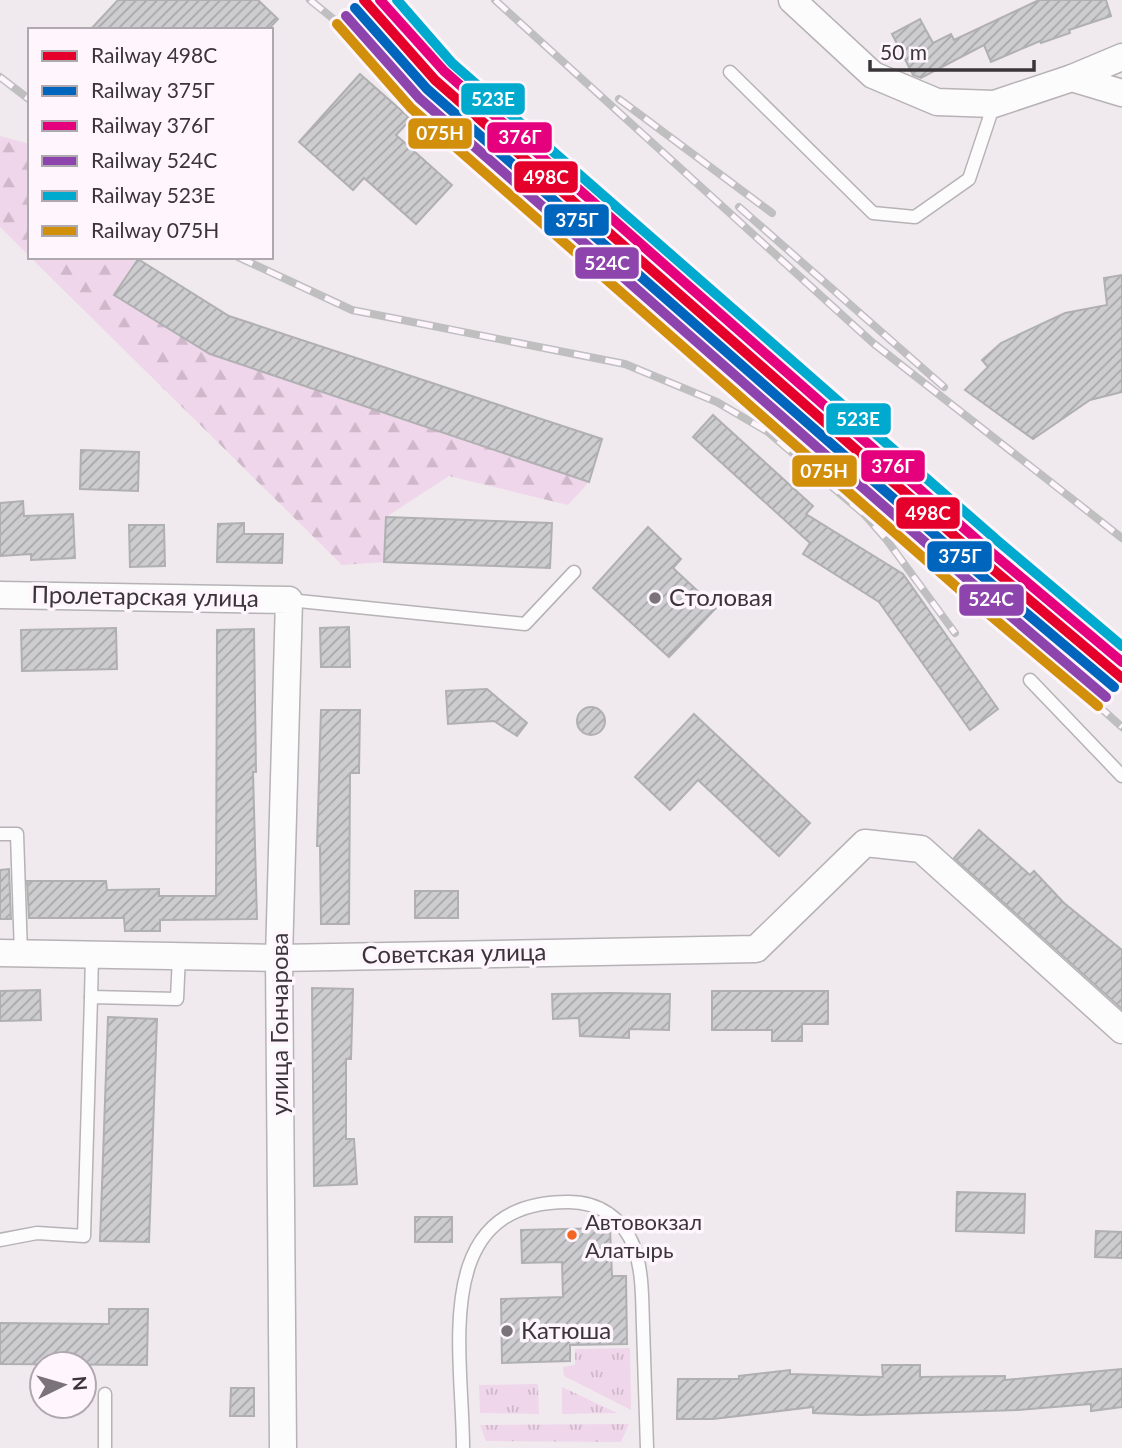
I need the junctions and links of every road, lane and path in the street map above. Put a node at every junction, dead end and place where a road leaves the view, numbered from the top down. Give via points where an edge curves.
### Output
1 (792, 0) edge
2 (1122, 57) edge
3 (730, 72) dead end
4 (1072, 78) junction
5 (1122, 93) edge
6 (995, 104) junction
7 (574, 572) dead end
8 (0, 595) edge
9 (289, 600) junction
10 (1030, 680) dead end
11 (1122, 776) edge
12 (0, 834) edge
13 (11, 953) edge
14 (92, 955) junction
15 (179, 956) junction
16 (279, 958) junction
17 (91, 998) junction
18 (1122, 1030) edge
19 (0, 1240) edge
20 (105, 1394) dead end
21 (105, 1448) edge
22 (283, 1448) edge
23 (463, 1448) edge
24 (646, 1448) edge

1 - 6 street via 873,75 937,102
2 - 4 street
3 - 6 lane via 873,213 915,218 969,179
4 - 5 street
4 - 6 street
7 - 9 lane via 525,624
8 - 9 street, Пролетарская улица
9 - 16 street, улица Гончарова
10 - 11 lane
12 - 13 lane via 17,834
13 - 14 street, Советская улица
14 - 15 street, Советская улица
14 - 17 lane
15 - 16 street, Советская улица
15 - 17 lane via 177,999
16 - 18 street, Советская улица via 756,949 864,843 921,849
16 - 22 street, улица Гончарова
17 - 19 lane via 84,1236 37,1233
20 - 21 lane
23 - 24 lane via 461,1296 469,1259 490,1226 514,1211 573,1202 603,1208 620,1222 634,1247 641,1282

